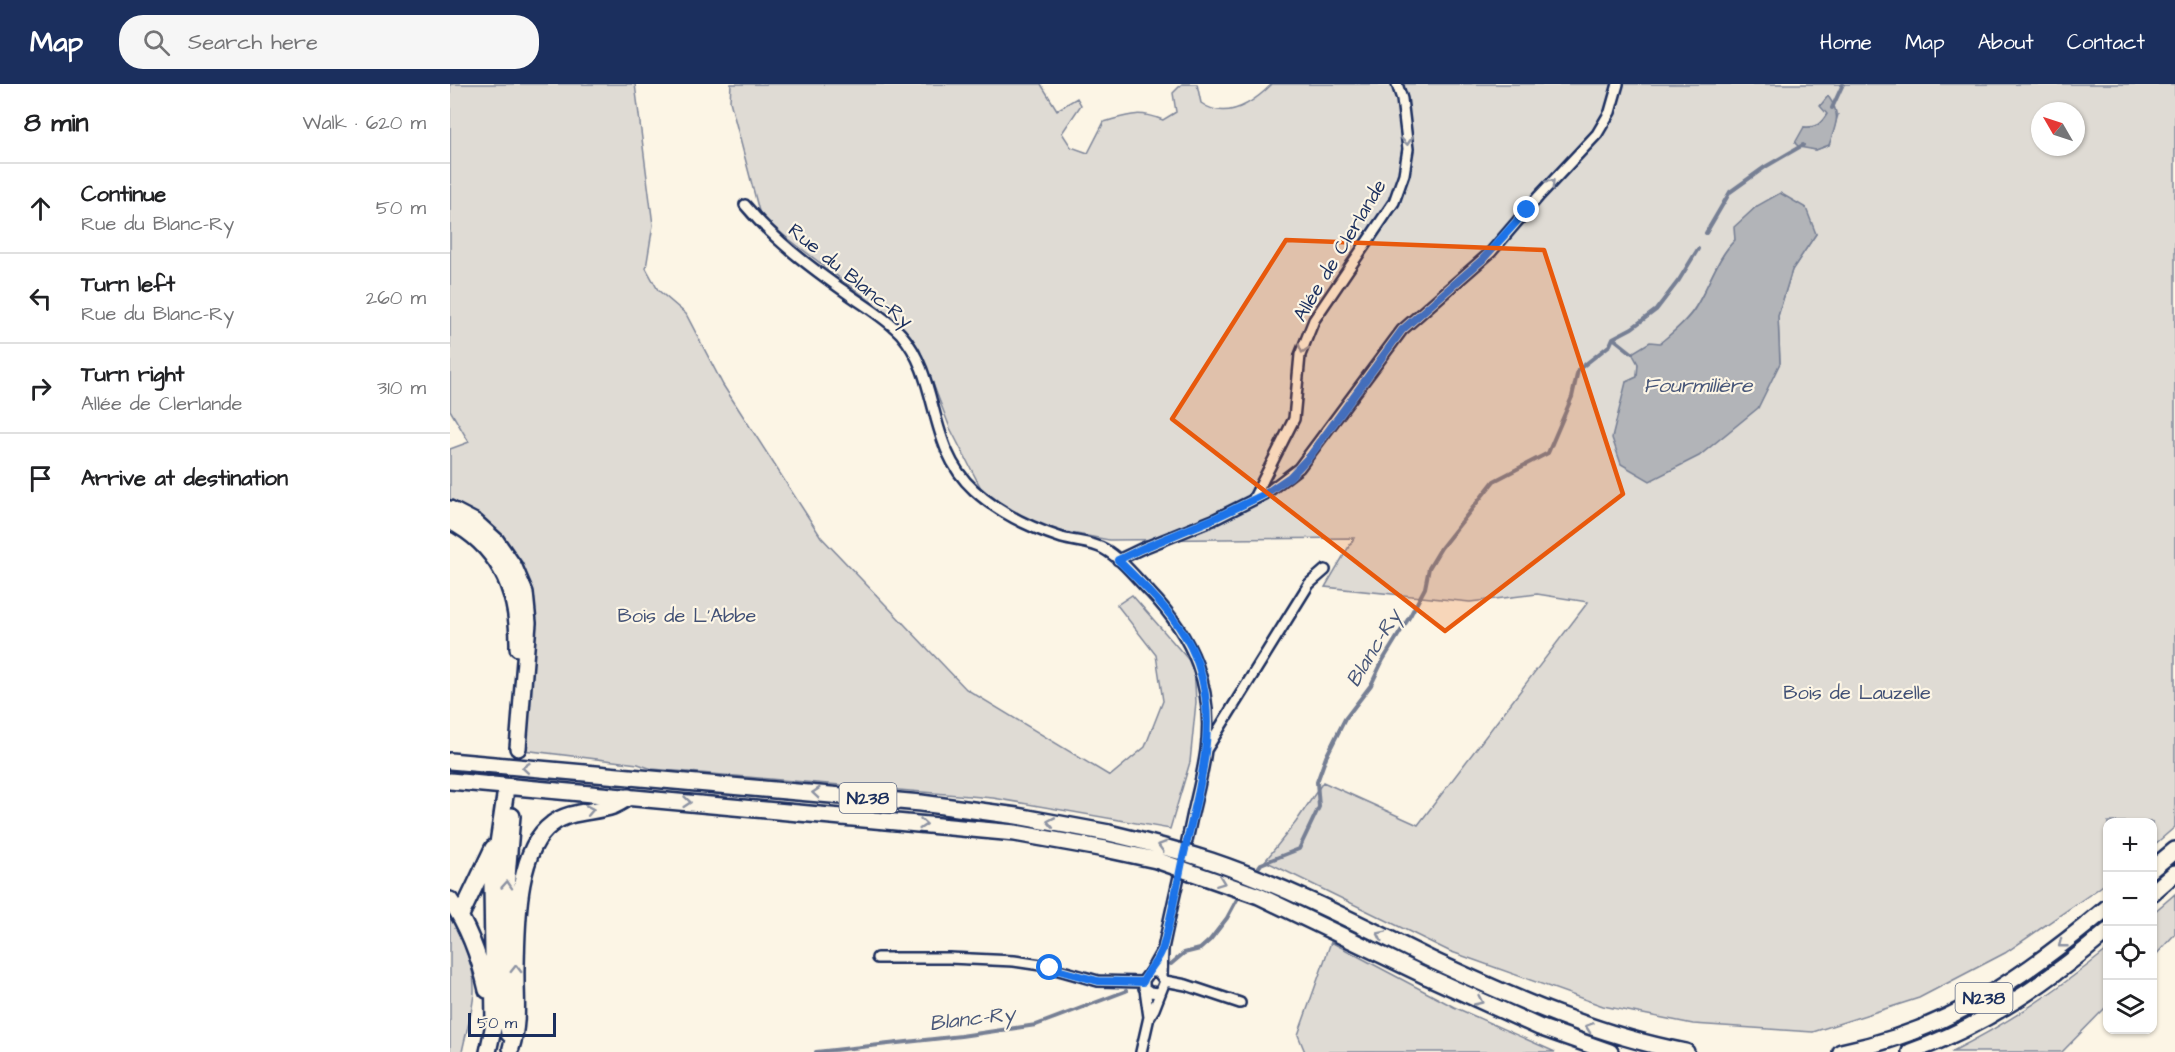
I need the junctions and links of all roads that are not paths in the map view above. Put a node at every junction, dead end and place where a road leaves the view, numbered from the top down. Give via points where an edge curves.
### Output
1 (1397, 84) edge
2 (1618, 84) edge
3 (745, 205) dead end
4 (1254, 498) junction
5 (450, 509) edge
6 (450, 522) edge
7 (1118, 560) junction
8 (1325, 570) dead end
9 (1206, 750) junction
10 (450, 753) edge
11 (450, 761) edge
12 (472, 763) junction
13 (450, 781) edge
14 (629, 797) junction
15 (500, 833) junction
16 (2175, 850) edge
17 (2157, 865) edge
18 (2175, 873) edge
19 (2157, 889) edge
20 (450, 900) edge
21 (2103, 911) edge
22 (461, 915) junction
23 (2103, 935) edge
24 (1163, 949) junction
25 (877, 958) dead end
26 (1150, 972) junction
27 (1163, 978) junction
28 (1144, 986) junction
29 (1159, 993) junction
30 (1240, 1003) dead end
31 (1149, 1017) junction
32 (494, 1024) junction
33 (507, 1050) edge
34 (488, 1052) edge
35 (1141, 1052) edge
36 (1610, 1052) edge
37 (1686, 1052) edge
38 (1841, 1052) edge
39 (1910, 1052) edge

1 -> 4 street, Allée de Clerlande via 1408,149 1404,174 1394,202 1314,320 1300,355 1294,419
4 -> 2 street via 1270,491 1299,468 1402,330 1491,252 1590,142 1608,116
3 - 7 street, Rue du Blanc-Ry via 796,256 901,334 925,380 949,459 975,491 1028,524 1104,549
4 - 7 street
5 - 6 highway via 475,522 496,541 514,567 525,593 528,623 514,748 519,643 512,589 482,543
7 - 9 street, Rue du Blanc-Ry via 1177,623 1191,647 1207,706
8 - 9 street, Rue du Blanc-Ry via 1309,584
9 - 24 street, Rue du Blanc-Ry
10 - 12 highway
11 - 12 highway, N238
37 -> 12 highway, N238, bridge via 1597,1030 1545,1011 1266,882 1160,845 1017,816 921,803
13 - 14 highway, N238
33 -> 14 highway via 517,1031 516,966 522,878 528,857 551,824 585,811 613,806
14 -> 36 highway, N238, bridge via 1015,833 1156,860 1259,897 1539,1027
15 - 22 highway
15 - 32 highway via 492,884
33 -> 15 highway via 502,977 509,796
16 - 17 highway
18 - 19 highway
20 - 22 highway
21 -> 38 highway, N238 via 2027,971 1971,1006 1876,1045
22 - 32 highway via 483,972
23 - 39 highway, N238 via 2040,984 1982,1021
24 - 26 street, Rue du Blanc-Ry
24 - 27 street, Rue du Blanc-Ry
25 - 28 street via 1014,962 1041,965 1098,981
26 - 27 street via 1158,972
26 - 28 street, Rue du Blanc-Ry
27 - 29 street, Rue du Blanc-Ry
27 - 30 street
28 - 29 street
28 - 31 street, Rue du Blanc-Ry
29 - 31 street, Rue du Blanc-Ry
31 - 35 street, Rue du Blanc-Ry
32 - 33 highway
32 - 34 highway

